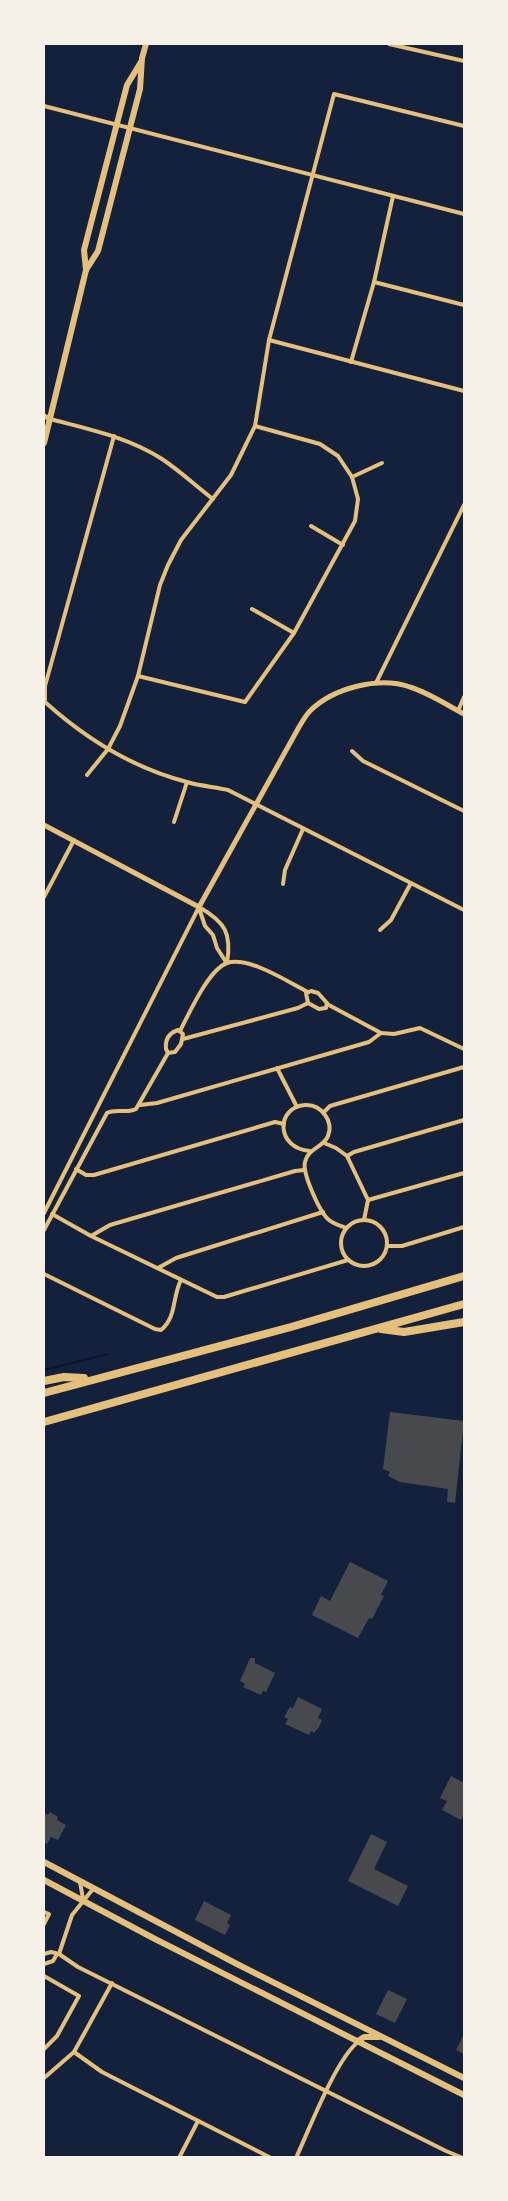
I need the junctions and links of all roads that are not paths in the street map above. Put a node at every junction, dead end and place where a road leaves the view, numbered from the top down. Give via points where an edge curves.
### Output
1 (146, 44) edge
2 (390, 44) edge
3 (142, 58) junction
4 (465, 61) edge
5 (44, 106) edge
6 (116, 124) junction
7 (465, 126) edge
8 (130, 128) junction
9 (312, 176) junction
10 (393, 196) junction
11 (465, 214) edge
12 (86, 270) junction
13 (374, 282) junction
14 (465, 305) edge
15 (269, 340) junction
16 (351, 362) junction
17 (465, 391) edge
18 (46, 418) edge
19 (255, 426) junction
20 (114, 436) junction
21 (44, 443) edge
22 (382, 464) dead end
23 (352, 477) junction
24 (213, 499) junction
25 (465, 506) edge
26 (311, 526) dead end
27 (343, 545) junction
28 (252, 609) dead end
29 (294, 633) junction
30 (138, 676) junction
31 (376, 683) junction
32 (465, 697) edge
33 (458, 711) junction
34 (465, 714) edge
35 (108, 749) junction
36 (351, 751) dead end
37 (87, 775) dead end
38 (187, 782) junction
39 (256, 804) junction
40 (465, 811) edge
41 (174, 822) dead end
42 (44, 825) edge
43 (303, 829) junction
44 (74, 840) junction
45 (411, 883) junction
46 (283, 885) dead end
47 (44, 897) edge
48 (199, 907) junction
49 (465, 910) edge
50 (381, 930) dead end
51 (227, 963) junction
52 (308, 992) junction
53 (308, 1003) junction
54 (327, 1004) junction
55 (180, 1031) junction
56 (381, 1033) junction
57 (183, 1039) junction
58 (465, 1049) edge
59 (168, 1053) junction
60 (465, 1067) edge
61 (277, 1068) junction
62 (140, 1105) junction
63 (297, 1107) junction
64 (324, 1112) junction
65 (465, 1120) edge
66 (284, 1124) junction
67 (324, 1143) junction
68 (310, 1151) junction
69 (347, 1156) junction
70 (76, 1169) junction
71 (304, 1170) junction
72 (465, 1173) edge
73 (368, 1200) junction
74 (323, 1212) junction
75 (44, 1213) edge
76 (52, 1214) junction
77 (364, 1220) junction
78 (465, 1227) edge
79 (346, 1228) junction
80 (44, 1230) edge
81 (92, 1236) junction
82 (387, 1246) junction
83 (348, 1260) junction
84 (158, 1268) junction
85 (44, 1274) edge
86 (465, 1276) edge
87 (181, 1280) junction
88 (465, 1304) edge
89 (465, 1322) edge
90 (376, 1329) junction
91 (91, 1379) junction
92 (44, 1381) edge
93 (44, 1393) edge
94 (60, 1417) junction
95 (44, 1422) edge
96 (44, 1428) edge
97 (44, 1862) edge
98 (44, 1880) edge
99 (80, 1881) junction
100 (93, 1888) junction
101 (83, 1899) junction
102 (44, 1912) edge
103 (44, 1924) edge
104 (44, 1954) edge
105 (58, 1954) junction
106 (44, 1964) edge
107 (44, 1976) edge
108 (112, 1983) junction
109 (383, 2037) junction
110 (358, 2041) junction
111 (44, 2049) edge
112 (74, 2052) junction
113 (44, 2078) edge
114 (465, 2078) edge
115 (326, 2091) junction
116 (465, 2095) edge
117 (198, 2121) junction
118 (446, 2151) junction
119 (179, 2157) edge
120 (271, 2157) edge
121 (296, 2157) edge
122 (442, 2157) edge
123 (463, 2157) edge

1 - 3 main road
2 - 4 street
3 - 6 main road via 127,85
3 - 8 main road via 140,89
5 - 6 street
6 - 8 street
6 - 12 main road via 84,250
7 - 9 street via 334,94
8 - 9 street
8 - 12 main road via 98,251
9 - 10 street
9 - 15 street
10 - 11 street
10 - 13 street
12 - 18 main road
13 - 14 street
13 - 16 street
15 - 16 street
15 - 19 street
16 - 17 street
18 - 20 street
18 - 21 main road
19 - 23 street via 320,444 338,456
19 - 24 street via 231,475
20 - 24 street via 161,458
20 - 35 street via 45,686 45,702 88,738
22 - 23 street
23 - 27 street via 358,499 355,521
24 - 30 street via 181,540 168,565
25 - 31 street
26 - 27 street
27 - 29 street
28 - 29 street
29 - 30 street via 244,702
30 - 35 street
31 - 33 street via 409,686
31 - 39 street via 351,687 310,711
32 - 33 street
33 - 34 street
35 - 37 street
35 - 38 street
36 - 40 street via 363,761
38 - 39 street via 228,790
38 - 41 street
39 - 43 street
39 - 48 street
42 - 44 street
43 - 45 street
43 - 46 street via 285,870
44 - 47 street
44 - 48 street
45 - 49 street
45 - 50 street via 392,920
48 - 51 street via 205,926
48 - 51 street via 226,931 230,945
48 - 75 street
51 - 52 street via 255,965
51 - 55 street via 207,983
52 - 53 street
52 - 54 street via 318,993
53 - 54 street via 323,1009
53 - 57 street
54 - 56 street
55 - 57 street
55 - 59 street via 173,1032 167,1040
56 - 58 street via 420,1028
56 - 61 street via 369,1042
57 - 59 street via 175,1052
59 - 62 street
60 - 64 street via 330,1106
61 - 62 street via 157,1104
61 - 63 street
62 - 70 street via 131,1111 107,1113
63 - 64 street via 316,1106
63 - 66 street
64 - 67 street via 329,1133
65 - 69 street
66 - 68 street via 284,1135 290,1144
66 - 70 street via 275,1122 94,1175
67 - 68 street
67 - 69 street
68 - 71 street
69 - 73 street
70 - 76 street
71 - 74 street
71 - 81 street via 110,1225
72 - 73 street
73 - 77 street
74 - 79 street via 329,1220
74 - 84 street via 176,1258
76 - 80 street
76 - 81 street
77 - 79 street
77 - 82 street via 381,1228
78 - 82 street via 402,1246
79 - 83 street via 340,1244
81 - 84 street
82 - 83 street via 376,1263 357,1265
83 - 87 street via 224,1297
84 - 87 street
85 - 87 street via 161,1330 174,1309
86 - 91 highway
88 - 90 highway
89 - 90 highway via 404,1332
90 - 94 highway
91 - 92 highway via 64,1377
91 - 93 highway
94 - 95 highway
94 - 96 highway
97 - 99 main road
98 - 101 main road
99 - 100 main road
99 - 101 street
100 - 101 street
100 - 109 main road
101 - 105 street
101 - 110 main road
102 - 103 street via 48,1914
104 - 105 street
105 - 106 street
105 - 108 street
107 - 111 street via 79,1996 57,2036
108 - 112 street
108 - 115 street
109 - 110 main road via 368,2036
109 - 114 main road
110 - 115 street
110 - 116 main road
112 - 113 street
112 - 117 street via 102,2072
115 - 118 street
115 - 121 street
117 - 119 street
117 - 120 street
118 - 122 street
118 - 123 street

